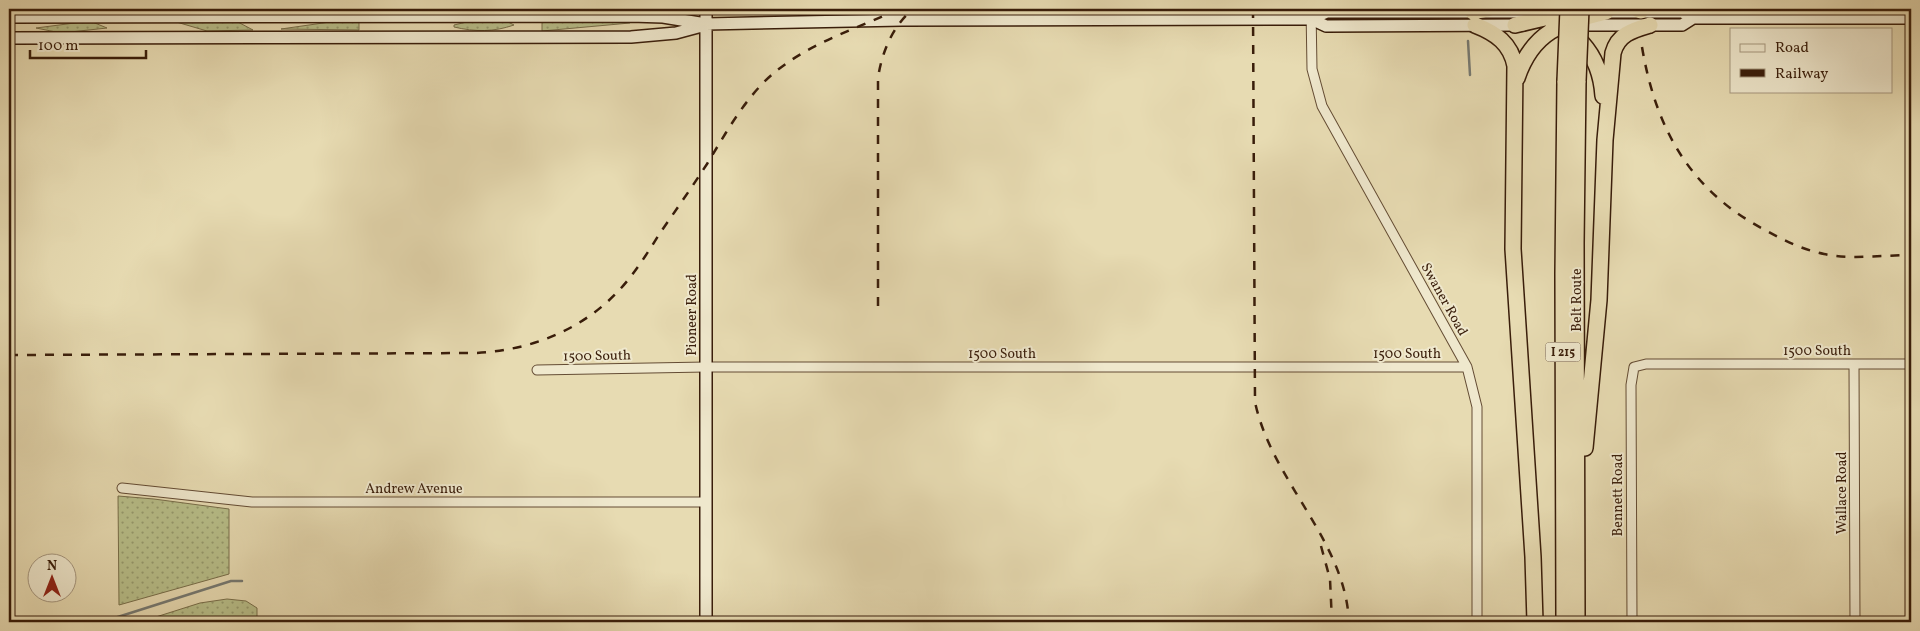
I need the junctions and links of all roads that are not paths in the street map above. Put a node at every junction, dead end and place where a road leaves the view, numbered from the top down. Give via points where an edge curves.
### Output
1 (706, 9) edge
2 (1488, 9) edge
3 (1639, 10) edge
4 (1606, 12) joint
5 (1560, 13) edge
6 (1311, 14) edge
7 (1780, 14) edge
8 (266, 16) junction
9 (395, 16) junction
10 (438, 16) junction
11 (521, 16) junction
12 (9, 17) edge
13 (146, 17) junction
14 (1693, 18) junction
15 (1911, 18) edge
16 (1474, 19) junction
17 (706, 24) junction
18 (1650, 24) junction
19 (1515, 25) joint
20 (1591, 25) joint
21 (521, 36) junction
22 (146, 37) junction
23 (266, 37) junction
24 (396, 37) junction
25 (438, 37) junction
26 (9, 38) edge
27 (1516, 79) junction
28 (1572, 81) junction
29 (1605, 140) junction
30 (1854, 364) junction
31 (1911, 364) edge
32 (706, 367) junction
33 (1467, 367) junction
34 (1634, 368) joint
35 (537, 370) dead end
36 (122, 488) dead end
37 (706, 502) junction
38 (1578, 526) junction
39 (706, 622) edge
40 (1476, 622) edge
41 (1535, 622) edge
42 (1564, 622) edge
43 (1577, 622) edge
44 (1632, 622) edge
45 (1855, 622) edge

1 - 17 main road, Pioneer Road
2 - 16 highway
3 - 4 main road
3 - 14 main road via 1682,12
4 - 5 highway
5 - 16 main road
5 - 19 highway
5 - 20 highway
5 - 27 highway via 1535,41
5 - 28 highway, Belt Route / I 215, bridge
5 - 29 highway via 1597,68 1602,88
6 - 16 main road
6 - 17 main road
6 - 33 street, Swaner Road via 1312,68 1322,106
7 - 14 main road
7 - 15 main road
8 - 9 main road
8 - 13 main road
8 - 23 main road
9 - 10 main road
9 - 24 main road
10 - 11 main road
10 - 25 main road
11 - 17 main road via 648,16
11 - 21 main road
12 - 13 main road
13 - 22 main road
14 - 18 main road via 1682,24
16 - 19 main road
16 - 27 highway via 1506,44 1514,61
17 - 21 main road via 676,33 646,36
17 - 32 main road, Pioneer Road
18 - 20 main road
18 - 29 highway via 1625,34 1615,47
21 - 25 main road
22 - 23 main road
22 - 26 main road
23 - 24 main road
24 - 25 main road
27 - 41 highway via 1513,249
28 - 38 highway, Belt Route / I 215
28 - 42 highway, Belt Route / I 215 via 1563,274
29 - 38 highway via 1599,300
30 - 31 street, 1500 South
30 - 34 street, 1500 South via 1646,364
30 - 45 street, Wallace Road
32 - 33 street, 1500 South
32 - 35 street, 1500 South
32 - 37 main road, Pioneer Road
33 - 40 street, Swaner Road via 1477,407
34 - 44 street, Bennett Road via 1631,385
36 - 37 street, Andrew Avenue via 252,502
37 - 39 main road, Pioneer Road
38 - 43 highway, Belt Route / I 215

